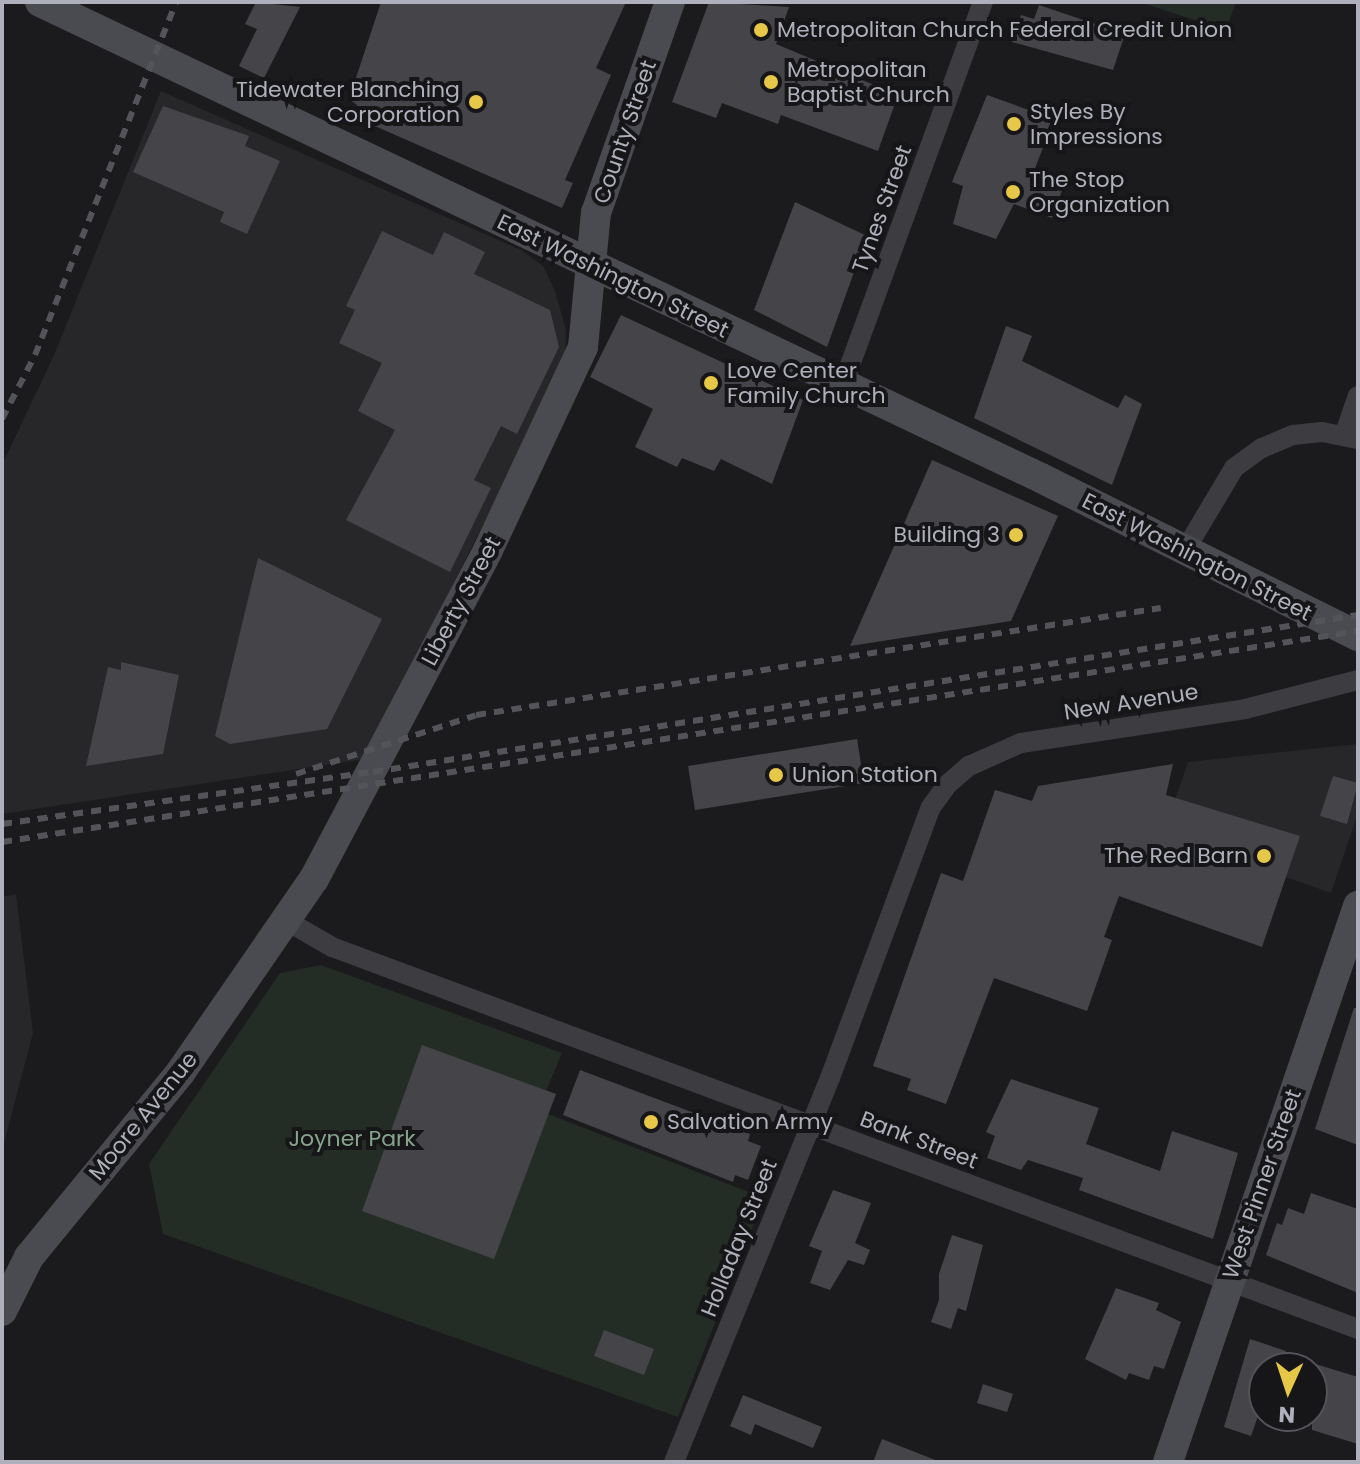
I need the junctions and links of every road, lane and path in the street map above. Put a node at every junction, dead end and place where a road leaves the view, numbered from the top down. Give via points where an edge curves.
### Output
1 (40, 2) edge
2 (670, 2) edge
3 (983, 2) edge
4 (589, 264) junction
5 (842, 387) junction
6 (1358, 396) edge
7 (1351, 436) edge
8 (1184, 552) junction
9 (1358, 636) edge
10 (1358, 680) edge
11 (931, 807) joint
12 (1358, 906) edge
13 (287, 921) junction
14 (811, 1124) junction
15 (1228, 1283) junction
16 (2, 1311) edge
17 (1358, 1329) edge
18 (674, 1462) edge
19 (1168, 1462) edge

1 - 4 main road, East Washington Street
2 - 4 main road, County Street via 596,213
3 - 5 street, Tynes Street
4 - 5 main road, East Washington Street
4 - 13 main road, Liberty Street via 587,322 569,385 361,798
5 - 8 main road, East Washington Street via 1041,478
6 - 7 street
7 - 8 street via 1293,435 1253,454 1216,494
8 - 9 main road, East Washington Street
10 - 11 street, New Avenue via 1245,709 1021,743 969,766
11 - 14 street, Holladay Street
12 - 15 main road, West Pinner Street
13 - 14 street, Bank Street via 332,947
13 - 16 main road, Moore Avenue via 180,1073 29,1257
14 - 15 street, Bank Street
14 - 18 street, Holladay Street
15 - 17 street, Bank Street
15 - 19 main road, West Pinner Street

